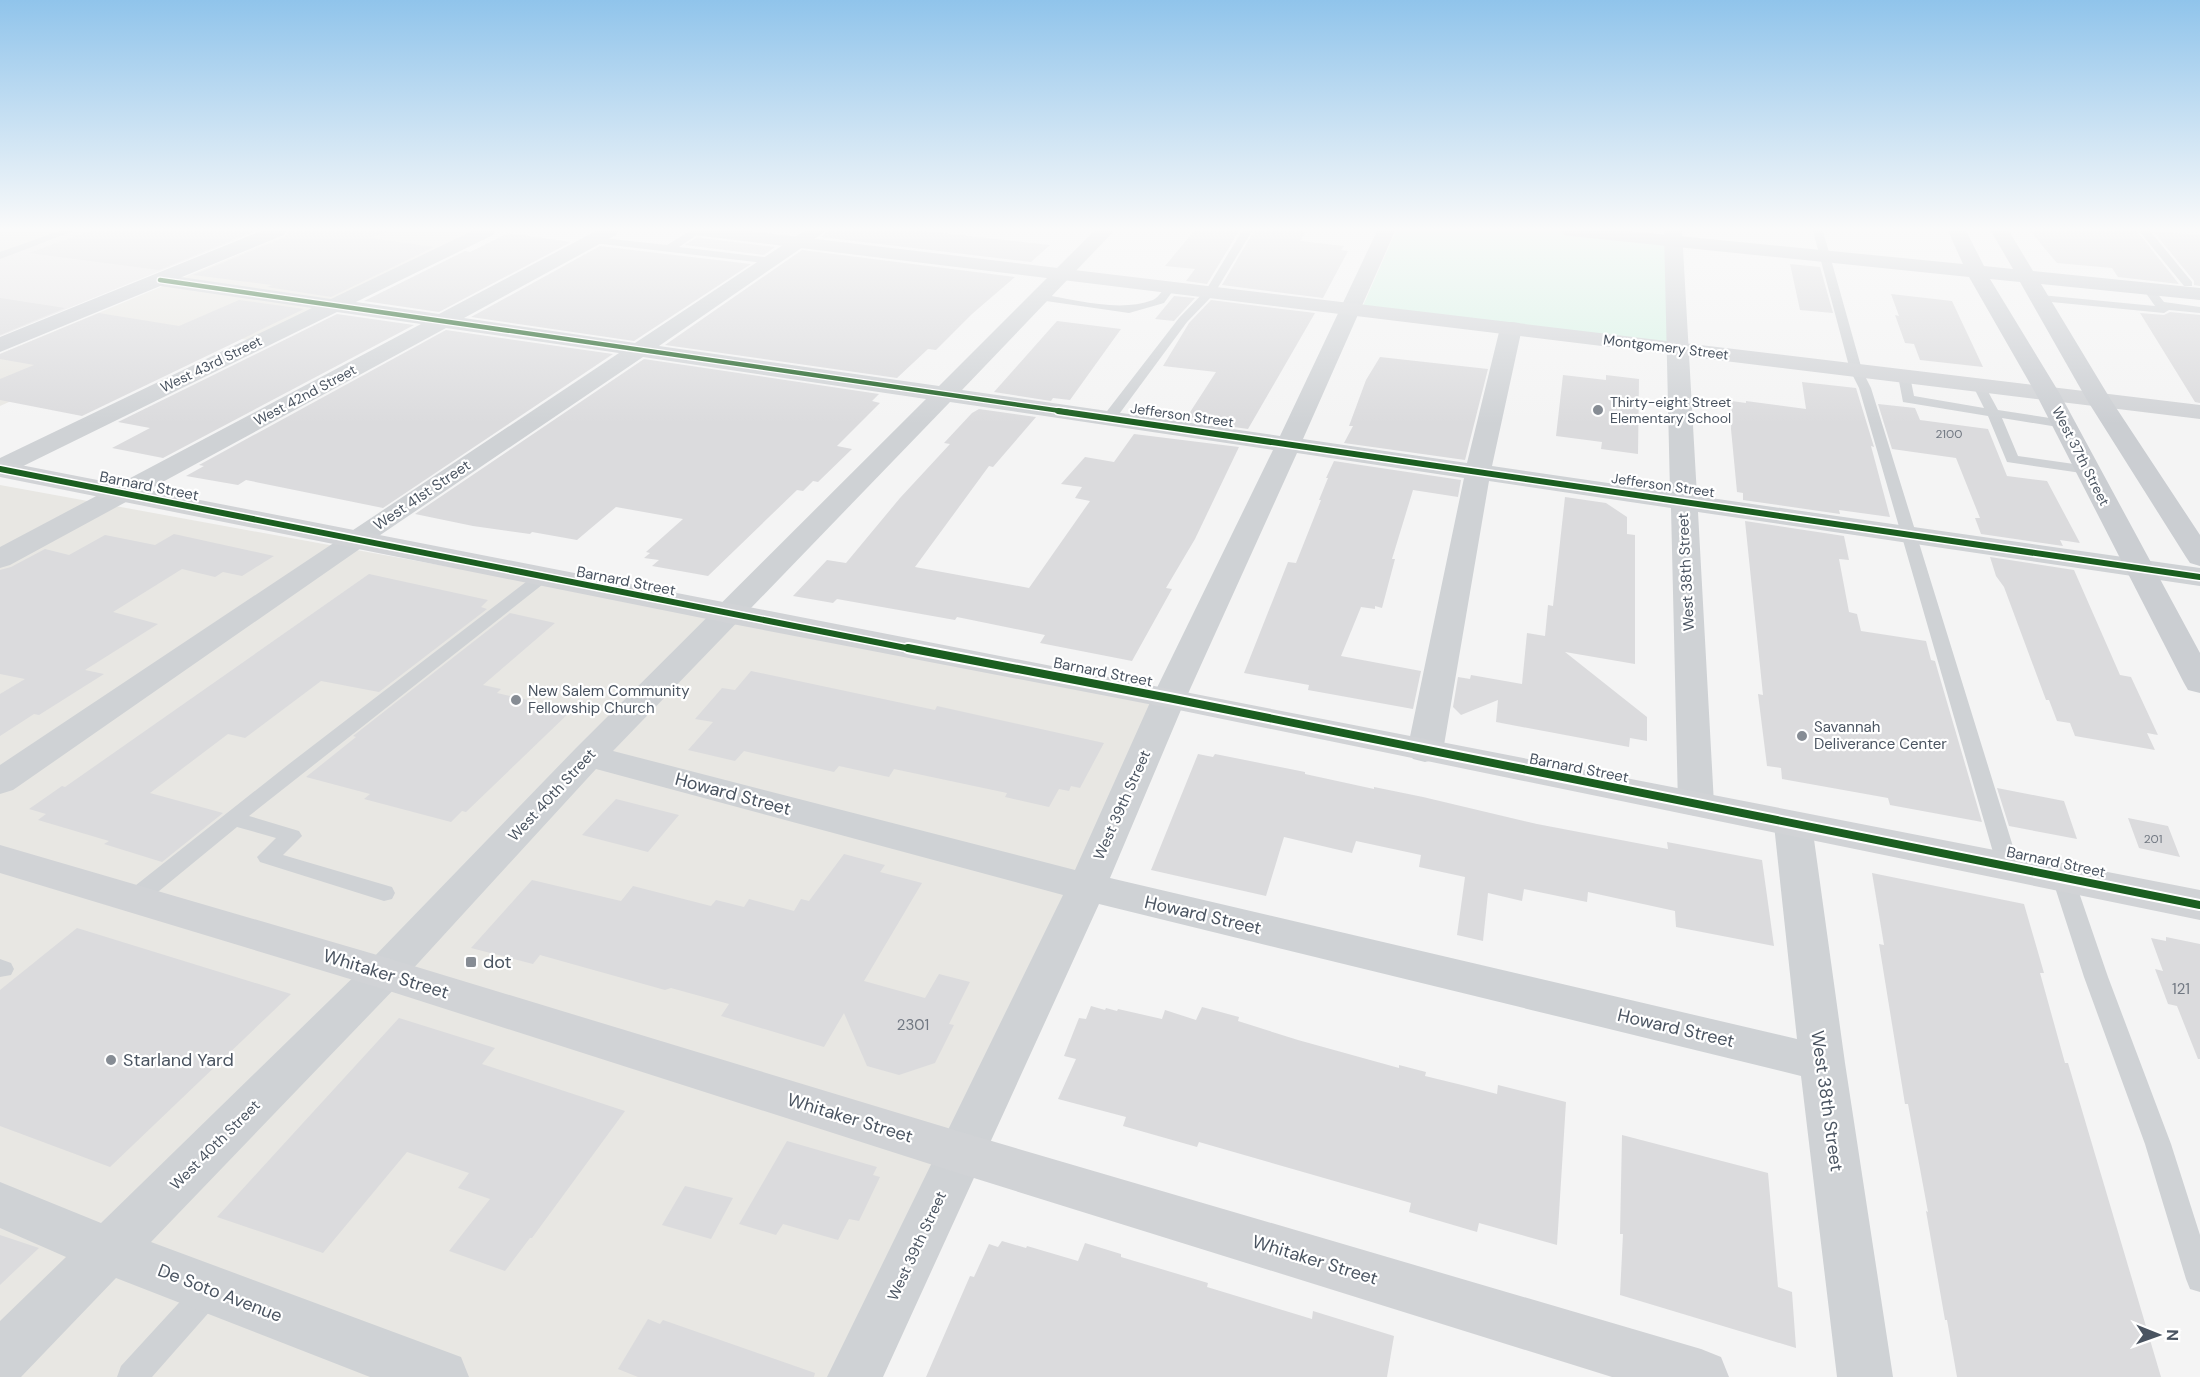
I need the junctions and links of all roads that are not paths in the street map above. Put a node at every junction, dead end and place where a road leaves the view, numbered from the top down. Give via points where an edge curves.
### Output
1 (122, 295) edge
2 (271, 295) edge
3 (352, 295) edge
4 (491, 295) edge
5 (721, 295) edge
6 (1042, 295) edge
7 (1081, 295) edge
8 (1164, 295) edge
9 (1207, 295) edge
10 (1237, 295) edge
11 (1358, 295) edge
12 (1673, 295) edge
13 (1836, 295) edge
14 (1991, 295) edge
15 (2039, 295) edge
16 (2096, 295) edge
17 (2153, 295) edge
18 (2194, 295) edge
19 (334, 304) junction
20 (2160, 305) junction
21 (1352, 309) junction
22 (444, 320) junction
23 (1511, 328) junction
24 (0, 345) edge
25 (1678, 348) junction
26 (641, 349) junction
27 (1856, 370) junction
28 (1904, 376) junction
29 (1979, 386) junction
30 (944, 393) junction
31 (2048, 394) junction
32 (2099, 400) junction
33 (2200, 412) edge
34 (1993, 413) junction
35 (1109, 418) junction
36 (2064, 424) junction
37 (1287, 444) junction
38 (0, 468) edge
39 (2088, 470) junction
40 (1479, 472) junction
41 (121, 494) junction
42 (1683, 502) junction
43 (1908, 535) junction
44 (354, 540) junction
45 (2200, 557) edge
46 (0, 559) edge
47 (2139, 568) junction
48 (2200, 577) edge
49 (541, 578) junction
50 (727, 615) junction
51 (2200, 683) edge
52 (1169, 698) junction
53 (1425, 751) junction
54 (588, 756) junction
55 (0, 782) edge
56 (1696, 804) junction
57 (235, 819) junction
58 (1793, 825) junction
59 (0, 860) edge
60 (2008, 866) junction
61 (2063, 878) junction
62 (1087, 886) junction
63 (384, 892) dead end
64 (134, 899) junction
65 (2200, 905) edge
66 (384, 973) junction
67 (1822, 1063) junction
68 (961, 1153) junction
69 (0, 1205) edge
70 (110, 1251) junction
71 (2200, 1279) edge
72 (211, 1289) junction
73 (0, 1359) edge
74 (132, 1377) edge
75 (441, 1377) edge
76 (855, 1377) edge
77 (1701, 1377) edge
78 (1865, 1377) edge

1 - 24 main road
2 - 19 street, Jefferson Street
3 - 19 street, West 43rd Street
4 - 22 street, West 42nd Street
5 - 26 street, West 41st Street
6 - 30 street, West 40th Street
7 - 8 lane via 1129,310 1160,301
9 - 35 lane via 1183,320
10 - 21 main road, Montgomery Street
11 - 21 street, West 39th Street
12 - 25 street, West 38th Street
13 - 27 lane
14 - 31 main road, West 37th Street
15 - 32 main road
16 - 20 lane via 2164,310
17 - 20 lane
18 - 20 lane
19 - 22 street, Jefferson Street
19 - 38 street, West 43rd Street
21 - 23 main road, Montgomery Street
21 - 37 street, West 39th Street
22 - 26 street, Jefferson Street
22 - 41 street, West 42nd Street
23 - 25 main road, Montgomery Street
23 - 40 street
25 - 27 main road, Montgomery Street
25 - 42 street, West 38th Street
26 - 30 street, Jefferson Street
26 - 44 street, West 41st Street
27 - 28 main road, Montgomery Street
27 - 43 lane via 1865,388
28 - 29 main road, Montgomery Street
28 - 34 lane via 1908,399
29 - 31 main road, Montgomery Street
29 - 34 lane
30 - 35 street, Jefferson Street
30 - 50 street, West 40th Street
31 - 32 main road, Montgomery Street
31 - 36 main road, West 37th Street
32 - 33 main road, Montgomery Street
32 - 45 main road
34 - 36 lane
34 - 39 lane via 2012,459
35 - 37 street, Jefferson Street
36 - 39 main road, West 37th Street
37 - 40 street, Jefferson Street
37 - 52 street, West 39th Street
38 - 41 main road, Barnard Street
39 - 47 main road, West 37th Street
40 - 42 street, Jefferson Street
40 - 53 street
41 - 44 main road, Barnard Street
41 - 46 street, West 42nd Street
42 - 43 street, Jefferson Street
42 - 56 street, West 38th Street
43 - 47 street, Jefferson Street
43 - 60 lane
44 - 49 main road, Barnard Street
44 - 55 street, West 41st Street
47 - 48 street, Jefferson Street
47 - 51 main road, West 37th Street
49 - 50 main road, Barnard Street
49 - 57 lane
50 - 52 main road, Barnard Street
50 - 54 street, West 40th Street
52 - 53 main road, Barnard Street
52 - 62 street, West 39th Street
53 - 56 main road, Barnard Street
54 - 62 street, Howard Street
54 - 66 street, West 40th Street
56 - 58 main road, Barnard Street
57 - 63 lane via 292,836 267,857
57 - 64 lane
58 - 60 main road, Barnard Street
58 - 67 street, West 38th Street
59 - 64 main road, Whitaker Street
60 - 61 main road, Barnard Street
61 - 65 main road, Barnard Street
61 - 71 lane via 2158,1144
62 - 67 street, Howard Street
62 - 68 street, West 39th Street
64 - 66 main road, Whitaker Street
66 - 68 main road, Whitaker Street
66 - 70 street, West 40th Street
67 - 78 street, West 38th Street
68 - 76 street, West 39th Street
68 - 77 main road, Whitaker Street
69 - 70 street, De Soto Avenue
70 - 72 street, De Soto Avenue
70 - 73 street, West 40th Street
72 - 74 lane
72 - 75 street, De Soto Avenue

